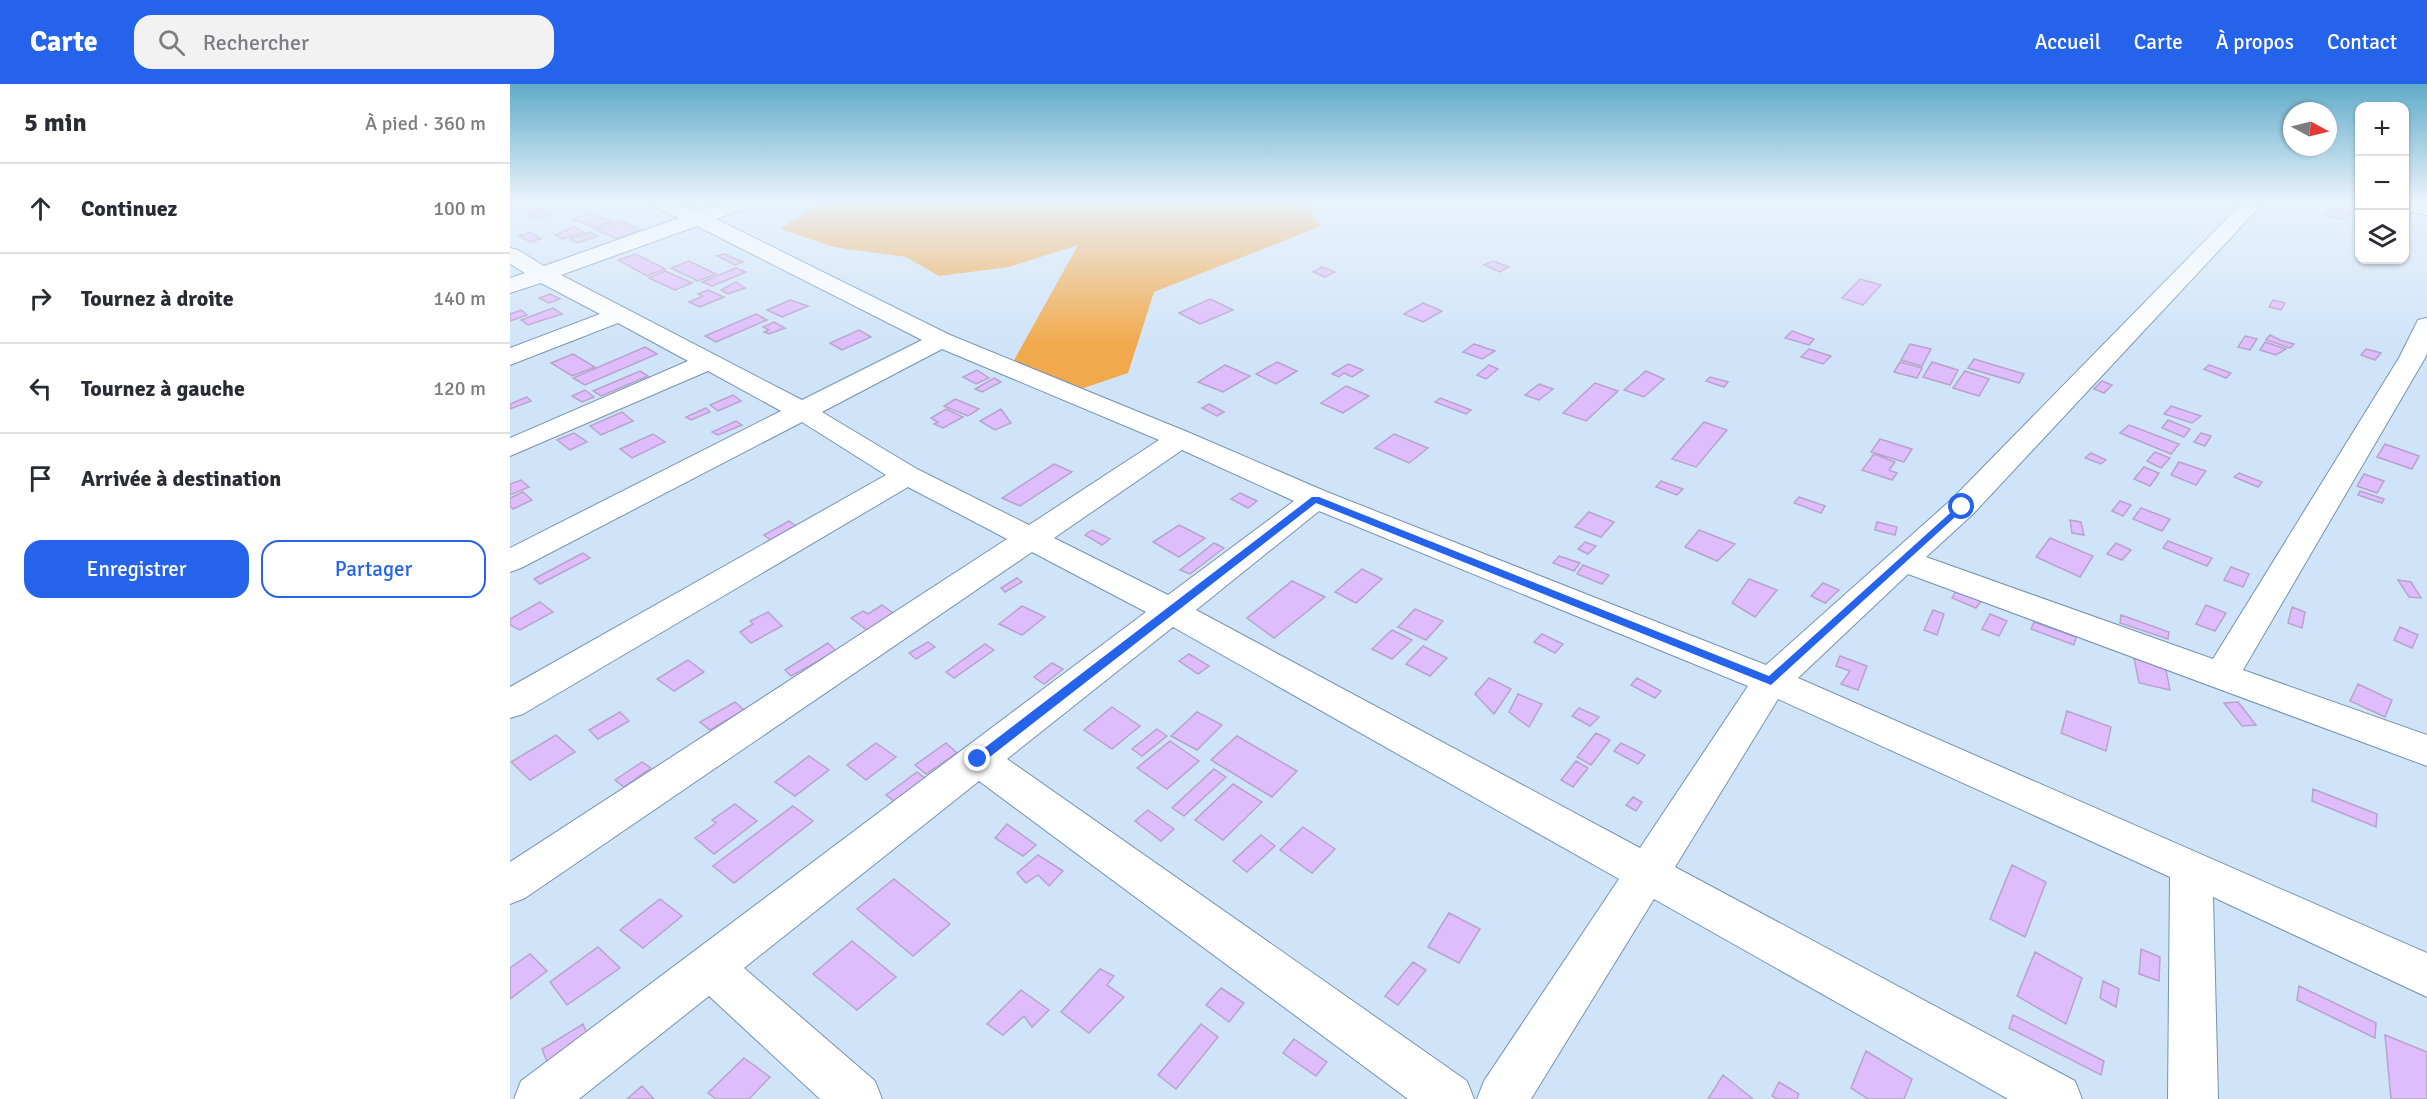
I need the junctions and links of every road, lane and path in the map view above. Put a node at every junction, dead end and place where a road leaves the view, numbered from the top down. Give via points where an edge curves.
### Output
1 (613, 249) edge
2 (760, 249) edge
3 (2209, 249) edge
4 (510, 255) edge
5 (526, 280) edge
6 (618, 315) junction
7 (2427, 325) edge
8 (941, 340) junction
9 (510, 357) edge
10 (708, 362) junction
11 (802, 411) junction
12 (1180, 439) junction
13 (510, 448) edge
14 (907, 475) junction
15 (1316, 499) junction
16 (1030, 539) junction
17 (1903, 560) junction
18 (510, 561) edge
19 (1171, 611) junction
20 (2221, 676) junction
21 (1771, 681) junction
22 (510, 704) edge
23 (2427, 752) edge
24 (978, 759) junction
25 (2191, 867) junction
26 (1647, 873) junction
27 (510, 885) edge
28 (710, 967) junction
29 (2427, 975) edge
30 (539, 1099) edge
31 (857, 1099) edge
32 (1449, 1099) edge
33 (1502, 1099) edge
34 (2057, 1099) edge
35 (2193, 1099) edge

1 - 5 street
2 - 8 street
3 - 17 street via 1962,507
4 - 5 street
5 - 6 street
6 - 9 street
6 - 10 street
7 - 20 street via 2412,358
8 - 11 street
8 - 12 street
10 - 11 street
10 - 13 street
11 - 14 street
11 - 18 street
12 - 15 street
12 - 16 street
14 - 16 street
14 - 22 street
15 - 19 street
15 - 21 street
16 - 19 street
16 - 27 street
17 - 20 street
17 - 21 street
19 - 24 street
19 - 26 street
20 - 23 street
21 - 25 street
21 - 26 street
24 - 28 street
24 - 32 street
25 - 29 street
25 - 35 street
26 - 33 street
26 - 34 street
28 - 30 street
28 - 31 street

